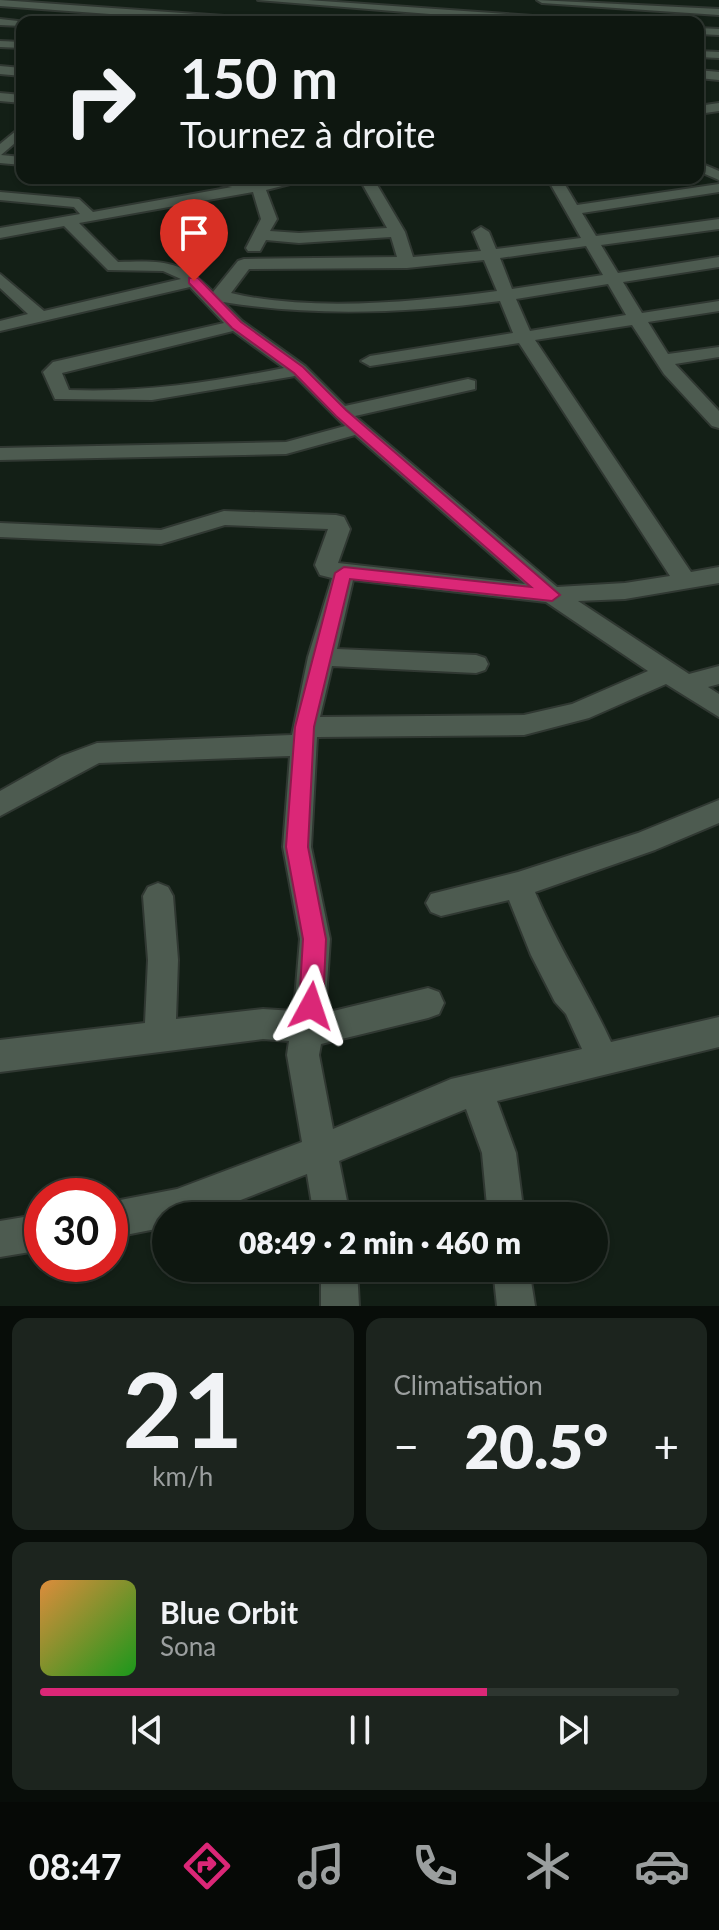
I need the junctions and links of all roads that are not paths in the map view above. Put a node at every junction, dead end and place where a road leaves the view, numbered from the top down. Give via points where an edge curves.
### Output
1 (160, 0) edge
2 (263, 0) edge
3 (542, 0) edge
4 (5, 4) edge
5 (674, 4) edge
6 (406, 5) edge
7 (719, 12) edge
8 (146, 13) junction
9 (143, 16) edge
10 (186, 16) edge
11 (515, 16) edge
12 (16, 136) edge
13 (0, 151) edge
14 (239, 184) edge
15 (274, 184) edge
16 (369, 184) edge
17 (557, 184) edge
18 (258, 187) junction
19 (719, 188) edge
20 (0, 196) edge
21 (572, 210) junction
22 (89, 217) junction
23 (68, 221) junction
24 (719, 224) edge
25 (397, 232) junction
26 (481, 232) dead end
27 (0, 233) edge
28 (262, 235) junction
29 (589, 241) junction
30 (490, 256) junction
31 (719, 262) edge
32 (407, 263) junction
33 (244, 264) junction
34 (614, 277) junction
35 (0, 279) edge
36 (207, 291) junction
37 (509, 296) junction
38 (719, 306) edge
39 (41, 317) junction
40 (636, 319) junction
41 (236, 325) junction
42 (0, 326) edge
43 (523, 336) junction
44 (719, 352) edge
45 (666, 360) junction
46 (370, 361) dead end
47 (299, 370) junction
48 (468, 385) dead end
49 (341, 413) junction
50 (719, 422) edge
51 (361, 428) junction
52 (0, 454) edge
53 (0, 530) edge
54 (344, 573) junction
55 (719, 575) edge
56 (685, 581) junction
57 (552, 595) junction
58 (320, 657) junction
59 (476, 664) dead end
60 (719, 675) edge
61 (675, 679) junction
62 (719, 707) edge
63 (304, 736) junction
64 (0, 805) edge
65 (719, 811) edge
66 (518, 885) junction
67 (158, 896) dead end
68 (441, 903) dead end
69 (428, 1003) dead end
70 (308, 1029) junction
71 (719, 1032) edge
72 (160, 1034) junction
73 (0, 1056) edge
74 (603, 1060) junction
75 (477, 1092) junction
76 (323, 1151) junction
77 (330, 1202) edge
78 (504, 1202) edge
79 (128, 1217) edge
80 (24, 1235) edge
81 (0, 1239) edge
82 (339, 1282) edge
83 (513, 1282) edge
84 (340, 1306) edge
85 (516, 1306) edge

1 - 8 street
2 - 6 street
3 - 5 street
4 - 8 street
5 - 7 street
6 - 11 street
8 - 9 street
8 - 10 street
12 - 13 street
14 - 18 street
15 - 18 street
16 - 25 street
17 - 21 street
18 - 22 street
18 - 28 street via 269,219
19 - 21 street
20 - 22 street via 79,203
21 - 29 street
22 - 23 street
23 - 27 street
23 - 36 street via 114,267 166,266
24 - 29 street
25 - 28 street
25 - 32 street
26 - 30 street
28 - 33 street
29 - 30 street
29 - 34 street
30 - 32 street
30 - 37 street
31 - 34 street
32 - 33 street
33 - 36 street
34 - 37 street
34 - 40 street
35 - 39 street
36 - 37 street via 252,304 322,306
36 - 39 street
36 - 41 street
37 - 43 street
38 - 40 street
39 - 42 street
40 - 43 street
40 - 45 street
41 - 47 street
41 - 47 street via 59,366 52,372 62,395 124,396 211,388
43 - 46 street
43 - 56 street
44 - 45 street
45 - 50 street
47 - 49 street
48 - 49 street
49 - 51 street
51 - 52 street via 286,448
51 - 57 street
53 - 54 street via 161,537 224,518 336,522 339,529 326,565
54 - 57 street
54 - 58 street
55 - 56 street
56 - 57 street
57 - 61 street
58 - 59 street
58 - 63 street
60 - 61 street
61 - 62 street
61 - 63 street via 554,721
63 - 64 street via 97,753
63 - 70 street via 297,847 315,939
65 - 66 street
66 - 68 street
66 - 74 street via 542,945
67 - 72 street via 163,960
69 - 70 street via 328,1029
70 - 72 street via 263,1024
70 - 76 street via 303,1055
71 - 74 street
72 - 73 street
74 - 75 street
75 - 76 street via 451,1096
75 - 78 street via 499,1153
76 - 77 street
76 - 79 street via 177,1207
80 - 81 street
82 - 84 street
83 - 85 street

